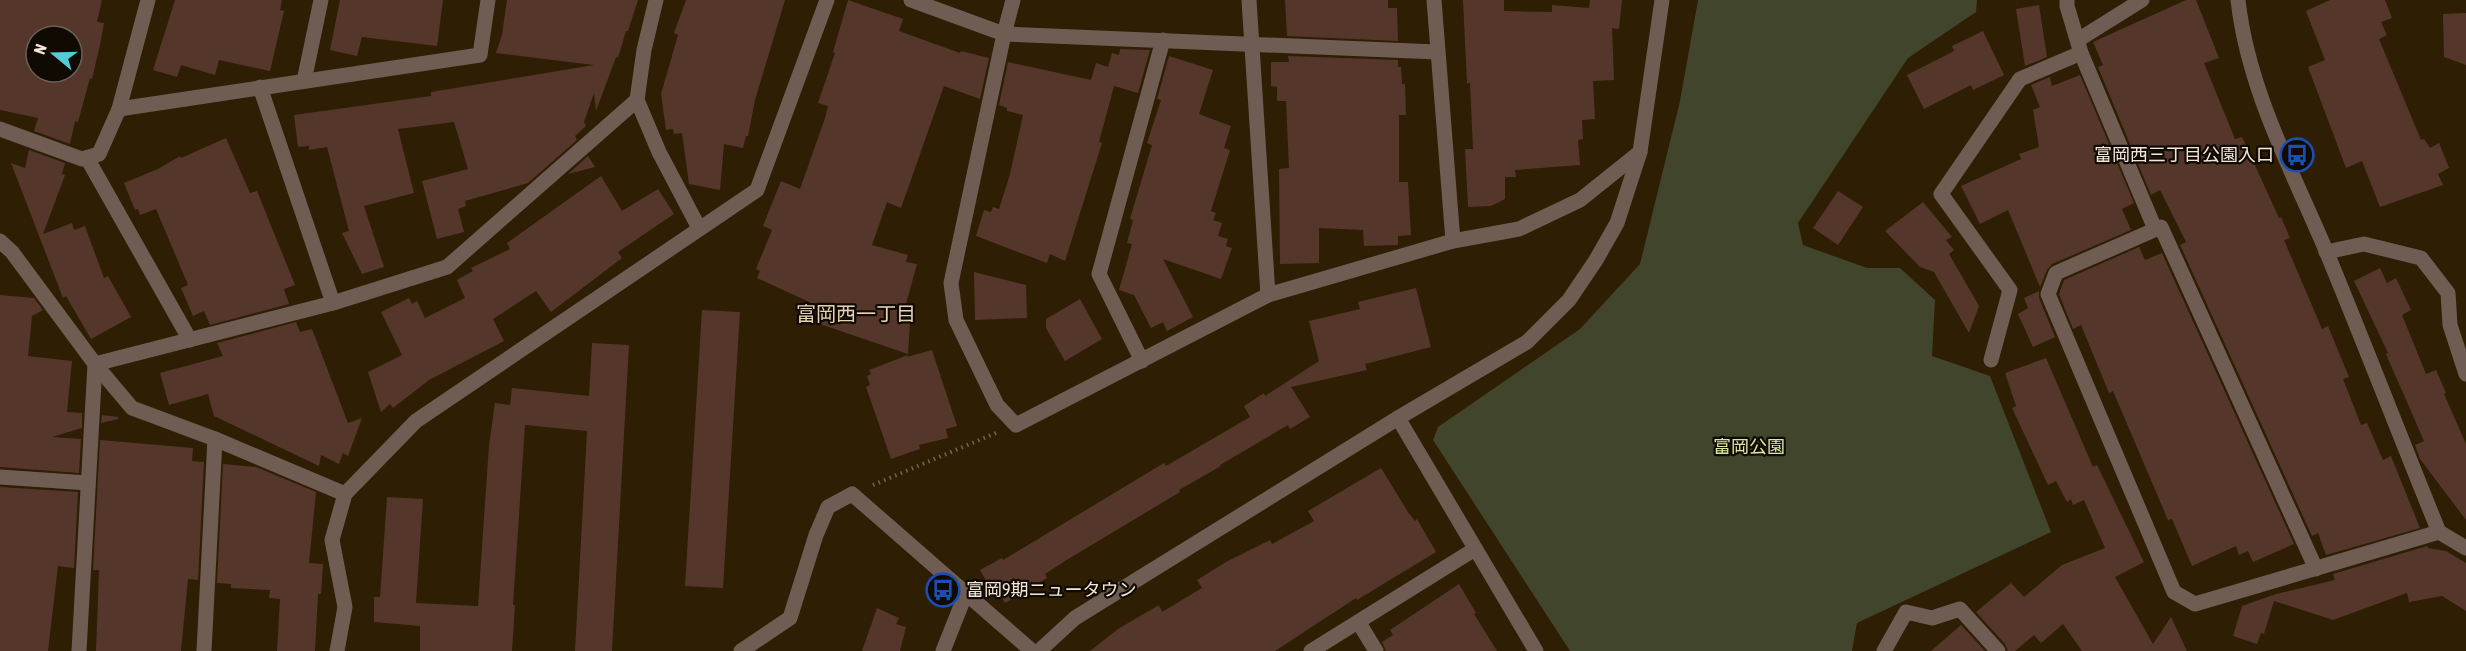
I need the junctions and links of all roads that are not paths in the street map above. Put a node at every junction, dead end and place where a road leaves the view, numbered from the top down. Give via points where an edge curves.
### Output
1 (148, 0) edge
2 (321, 0) edge
3 (488, 0) edge
4 (656, 0) edge
5 (827, 0) edge
6 (911, 0) edge
7 (1013, 0) edge
8 (1249, 0) edge
9 (1434, 0) edge
10 (1662, 0) edge
11 (2067, 0) edge
12 (2142, 0) edge
13 (2238, 0) edge
14 (1004, 34) junction
15 (1163, 40) junction
16 (1251, 44) junction
17 (2080, 46) junction
18 (1437, 52) junction
19 (304, 81) junction
20 (260, 87) junction
21 (637, 100) junction
22 (119, 109) junction
23 (0, 129) edge
24 (1640, 152) junction
25 (87, 158) junction
26 (699, 228) junction
27 (2155, 229) junction
28 (0, 241) edge
29 (1453, 242) junction
30 (2326, 252) junction
31 (1268, 295) junction
32 (333, 303) junction
33 (190, 340) junction
34 (1991, 360) dead end
35 (1142, 361) junction
36 (95, 364) junction
37 (2466, 374) edge
38 (1398, 418) junction
39 (214, 439) junction
40 (0, 477) edge
41 (88, 483) junction
42 (345, 494) junction
43 (2439, 532) junction
44 (2466, 548) edge
45 (1475, 549) junction
46 (2316, 569) junction
47 (966, 593) junction
48 (1359, 623) junction
49 (79, 651) edge
50 (204, 651) edge
51 (338, 651) edge
52 (741, 651) edge
53 (943, 651) edge
54 (1032, 651) edge
55 (1039, 651) edge
56 (1311, 651) edge
57 (1376, 651) edge
58 (1536, 651) edge
59 (1884, 651) edge
60 (1998, 651) edge

1 - 22 street
2 - 19 street
3 - 19 street via 480,55
4 - 21 street
5 - 26 street via 757,190
6 - 14 street
7 - 14 street
8 - 16 street
9 - 18 street
10 - 24 street
11 - 17 street
12 - 17 street
13 - 30 street via 2261,104
14 - 15 street
14 - 35 street via 951,283 956,320 997,405 1016,425
15 - 16 street
15 - 35 street via 1099,274
16 - 18 street
16 - 31 street
17 - 27 street
17 - 34 street via 2020,79 1941,194 2010,290
18 - 29 street
19 - 20 street
20 - 22 street
20 - 32 street
21 - 26 street
21 - 32 street via 447,267
22 - 25 street via 99,154
23 - 25 street
24 - 29 street via 1580,200 1519,229
24 - 38 street via 1617,223 1569,300 1527,342
25 - 33 street
26 - 42 street via 416,422
27 - 46 street via 2161,227
27 - 46 street via 2056,273 2048,294 2174,592 2195,604
28 - 36 street
29 - 31 street
30 - 37 street via 2364,244 2421,258 2448,292 2450,325
30 - 43 street
31 - 35 street
32 - 33 street
33 - 36 street
36 - 39 street via 132,408
36 - 41 street
38 - 45 street
38 - 55 street via 1075,618
39 - 42 street
39 - 50 street
40 - 41 street
41 - 49 street
42 - 51 street via 332,540 345,608
43 - 44 street
43 - 46 street
45 - 48 street
45 - 58 street
47 - 52 street via 852,494 828,507 790,618
47 - 53 street
47 - 54 street
48 - 56 street
48 - 57 street
59 - 60 street via 1906,612 1932,618 1960,609

